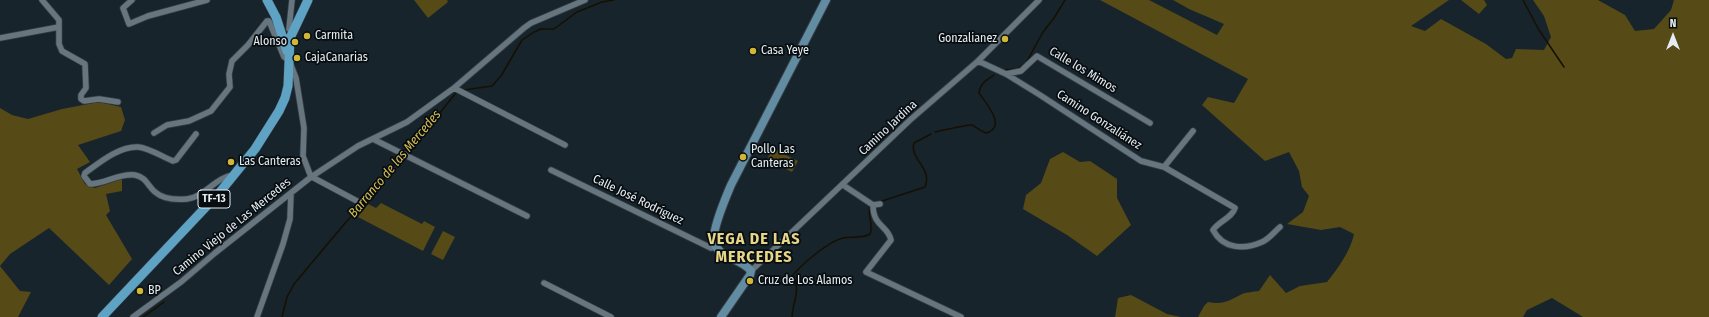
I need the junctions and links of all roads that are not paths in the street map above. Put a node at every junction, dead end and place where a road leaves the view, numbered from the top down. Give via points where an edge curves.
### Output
1 (42, 0) edge
2 (132, 0) edge
3 (207, 0) edge
4 (266, 0) edge
5 (292, 0) edge
6 (308, 0) edge
7 (585, 0) edge
8 (826, 0) edge
9 (1038, 0) edge
10 (59, 27) junction
11 (287, 33) junction
12 (0, 38) edge
13 (289, 60) junction
14 (978, 61) junction
15 (1006, 74) junction
16 (457, 90) junction
17 (118, 102) dead end
18 (1150, 123) dead end
19 (1192, 131) dead end
20 (154, 133) dead end
21 (196, 134) dead end
22 (373, 139) junction
23 (565, 145) dead end
24 (1164, 166) junction
25 (551, 170) dead end
26 (235, 175) junction
27 (312, 177) junction
28 (843, 185) junction
29 (291, 193) junction
30 (357, 201) dead end
31 (880, 204) dead end
32 (873, 205) junction
33 (527, 216) dead end
34 (1280, 227) dead end
35 (716, 247) junction
36 (751, 271) junction
37 (544, 283) dead end
38 (102, 317) edge
39 (132, 317) edge
40 (257, 317) edge
41 (611, 317) edge
42 (721, 317) edge
43 (961, 317) edge

1 - 10 street via 59,20
2 - 3 street via 123,8 129,24 148,16
4 - 11 main road
5 - 11 street
6 - 11 main road
7 - 16 street, Camino Viejo de Las Mercedes via 531,23
8 - 35 main road via 731,185 716,228
9 - 14 street, Camino Jardina
10 - 12 street
10 - 17 street via 59,44 62,51 85,64 86,88 81,99 84,101 99,98
11 - 13 main road, TF-13
13 - 20 street via 284,57 275,32 267,21 232,61 230,87 211,111 189,121 166,125
13 - 26 main road, TF-13 via 288,86 279,111
13 - 27 street via 296,78 304,128 303,156
14 - 15 street, Camino Gonzaliánez
14 - 28 street, Camino Jardina via 910,120
15 - 18 street, Calle los Mimos via 1021,71 1037,56
15 - 24 street, Camino Gonzaliánez via 1141,161
16 - 22 street, Camino Viejo de Las Mercedes via 407,122
16 - 23 street
19 - 24 street
21 - 26 street via 176,160 139,147 130,148 112,155 84,176 90,184 94,184 114,177 136,175 146,180 154,192 175,200 196,197 226,175
22 - 27 street, Camino Viejo de Las Mercedes
22 - 33 street
24 - 34 street, Camino Gonzaliánez via 1235,208 1233,214 1212,230 1232,247 1238,248 1263,241
25 - 35 street, Calle José Rodríguez via 711,248
26 - 38 main road, TF-13
27 - 29 street, Camino Viejo de Las Mercedes
27 - 30 street
28 - 32 street
28 - 36 street, Camino Jardina
29 - 39 street, Camino Viejo de Las Mercedes via 181,282
29 - 40 street via 290,219
31 - 32 street
32 - 43 street via 873,214 877,222 890,235 891,240 866,272
35 - 36 main road
36 - 42 main road
37 - 41 street

